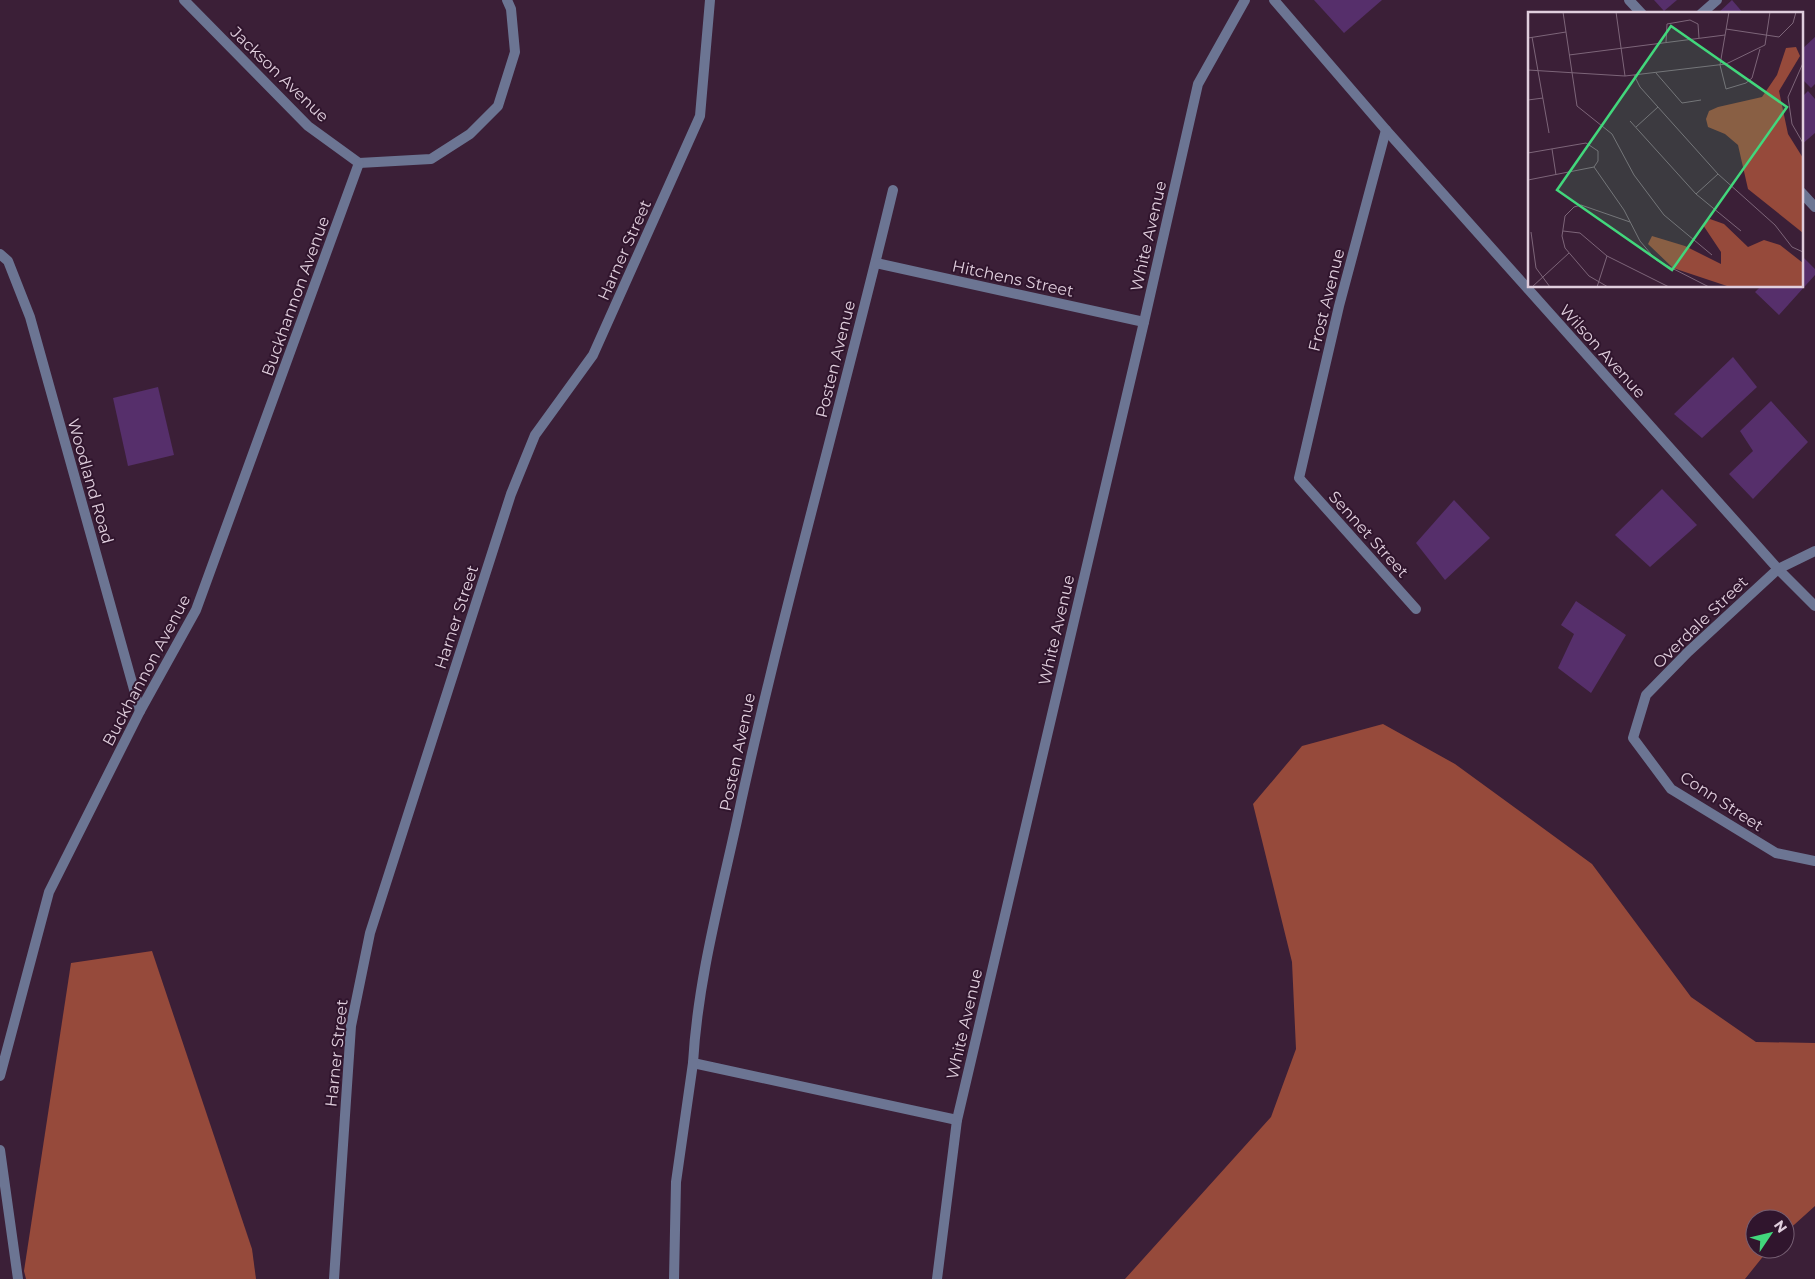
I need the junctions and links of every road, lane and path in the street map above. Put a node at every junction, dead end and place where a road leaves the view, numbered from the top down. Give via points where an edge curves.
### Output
1 (184, 0) edge
2 (507, 0) edge
3 (710, 0) edge
4 (1244, 0) edge
5 (1274, 0) edge
6 (1629, 0) edge
7 (1717, 0) edge
8 (1640, 12) edge
9 (1703, 12) edge
10 (1386, 130) junction
11 (360, 163) junction
12 (893, 190) dead end
13 (1802, 193) edge
14 (1815, 207) edge
15 (0, 254) edge
16 (876, 263) junction
17 (1144, 322) junction
18 (1299, 478) joint
19 (1815, 551) edge
20 (1778, 569) junction
21 (1815, 606) edge
22 (1416, 609) dead end
23 (140, 711) junction
24 (1633, 738) joint
25 (1815, 861) edge
26 (693, 1063) junction
27 (0, 1076) edge
28 (957, 1120) junction
29 (0, 1150) edge
30 (18, 1279) edge
31 (334, 1279) edge
32 (674, 1279) edge
33 (937, 1279) edge

1 - 11 street, Jackson Avenue via 308,126
2 - 11 street via 511,9 515,52 498,106 470,134 431,158
3 - 31 street, Harner Street via 700,116 593,354 535,435 511,494 370,933 351,1026
4 - 17 street, White Avenue via 1198,84
5 - 10 street, Wilson Avenue
6 - 8 street
7 - 9 street
10 - 18 street, Frost Avenue via 1339,306
10 - 20 street, Wilson Avenue
11 - 23 street, Buckhannon Avenue via 196,610
12 - 16 street, Posten Avenue
13 - 14 street
15 - 23 street, Woodland Road via 8,261 30,317
16 - 17 street, Hitchens Street
16 - 26 street, Posten Avenue via 768,683 711,944
17 - 28 street, White Avenue
18 - 22 street, Sennet Street
19 - 20 street, Overdale Street
20 - 21 street, Wilson Avenue
20 - 24 street, Overdale Street via 1646,695
23 - 27 street, Buckhannon Avenue via 49,892
24 - 25 street, Conn Street via 1671,790 1776,853
26 - 28 street
26 - 32 street, Posten Avenue via 676,1182
28 - 33 street, White Avenue
29 - 30 street

